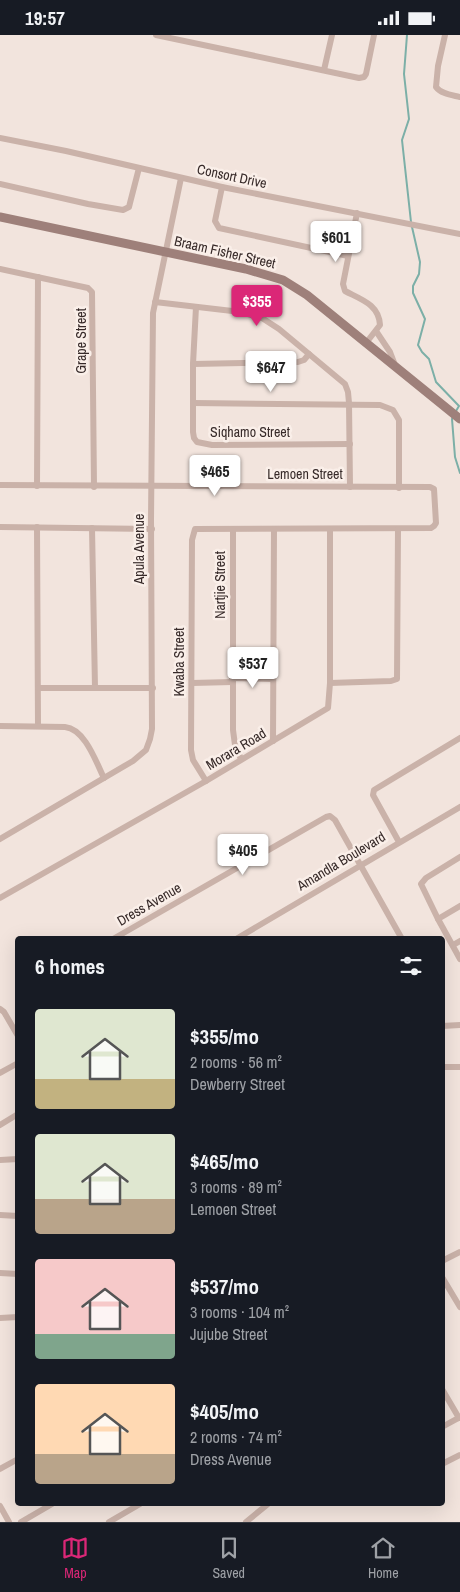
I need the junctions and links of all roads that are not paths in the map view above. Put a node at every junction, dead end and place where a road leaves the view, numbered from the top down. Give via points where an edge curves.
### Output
1 (156, 35) edge
2 (332, 35) edge
3 (374, 35) edge
4 (445, 35) edge
5 (176, 37) edge
6 (324, 71) junction
7 (460, 97) edge
8 (0, 138) edge
9 (138, 168) junction
10 (181, 178) junction
11 (0, 184) edge
12 (222, 187) junction
13 (357, 213) junction
14 (0, 217) edge
15 (460, 234) edge
16 (166, 253) junction
17 (348, 256) junction
18 (0, 269) edge
19 (38, 277) junction
20 (154, 302) junction
21 (196, 307) junction
22 (376, 331) junction
23 (366, 343) junction
24 (309, 353) junction
25 (193, 364) junction
26 (395, 367) junction
27 (193, 403) junction
28 (349, 403) junction
29 (460, 419) edge
30 (350, 445) junction
31 (0, 485) edge
32 (37, 486) junction
33 (152, 486) junction
34 (94, 487) junction
35 (350, 487) junction
36 (399, 488) junction
37 (0, 527) edge
38 (36, 527) junction
39 (92, 528) junction
40 (152, 529) junction
41 (232, 529) junction
42 (274, 529) junction
43 (330, 529) junction
44 (398, 529) junction
45 (273, 679) junction
46 (232, 680) junction
47 (192, 683) junction
48 (330, 683) junction
49 (38, 688) junction
50 (94, 688) junction
51 (153, 688) junction
52 (0, 726) edge
53 (38, 726) junction
54 (460, 738) edge
55 (273, 741) junction
56 (241, 759) junction
57 (104, 778) junction
58 (206, 781) junction
59 (460, 807) edge
60 (0, 839) edge
61 (398, 842) junction
62 (460, 857) edge
63 (359, 865) junction
64 (0, 899) edge
65 (460, 906) edge
66 (438, 919) junction
67 (118, 936) edge
68 (241, 936) edge
69 (400, 936) edge
70 (460, 941) edge
71 (453, 945) junction
72 (460, 959) edge
73 (0, 1009) edge
74 (460, 1025) edge
75 (445, 1026) edge
76 (15, 1031) edge
77 (15, 1065) edge
78 (445, 1067) edge
79 (460, 1067) edge
80 (0, 1073) edge
81 (15, 1116) edge
82 (0, 1125) edge
83 (15, 1159) edge
84 (0, 1160) edge
85 (0, 1215) edge
86 (15, 1216) edge
87 (460, 1252) edge
88 (445, 1260) edge
89 (0, 1273) edge
90 (15, 1274) edge
91 (445, 1282) edge
92 (460, 1307) edge
93 (15, 1317) edge
94 (0, 1318) edge
95 (445, 1394) edge
96 (460, 1417) edge
97 (445, 1425) edge
98 (460, 1455) edge
99 (15, 1461) edge
100 (445, 1462) edge
101 (0, 1469) edge
102 (0, 1506) edge
103 (49, 1506) edge
104 (137, 1506) edge
105 (266, 1506) edge
106 (9, 1522) edge
107 (21, 1522) edge
108 (109, 1522) edge
109 (246, 1522) edge

1 - 5 street
2 - 6 street
3 - 6 street via 364,77
4 - 7 street via 436,87
5 - 6 street
8 - 9 street, Consort Drive
9 - 10 street, Consort Drive
9 - 11 street via 130,203 123,211
10 - 12 street, Consort Drive
10 - 16 street, Apula Avenue
12 - 13 street, Consort Drive
12 - 17 street via 215,221 219,229
13 - 15 street, Consort Drive
13 - 17 street
14 - 16 street, Braam Fisher Street
16 - 20 street, Apula Avenue
16 - 23 street, Braam Fisher Street via 282,279
17 - 22 street via 344,287 376,311 380,325
18 - 19 street, Grape Street
19 - 32 street
19 - 34 street, Grape Street via 88,288 92,292
20 - 21 street
20 - 33 street, Apula Avenue
21 - 24 street via 262,318
21 - 25 street, Siqhamo Street
22 - 23 street
22 - 26 street via 390,352
23 - 26 street, Braam Fisher Street
24 - 25 street via 298,362
24 - 28 street via 346,384
25 - 27 street, Siqhamo Street
26 - 29 street, Braam Fisher Street
27 - 28 street
27 - 30 street, Siqhamo Street via 193,436 201,444
28 - 30 street
28 - 36 street via 380,405 398,416
30 - 35 street
31 - 32 street, Lemoen Street
32 - 34 street, Lemoen Street
33 - 34 street, Lemoen Street
33 - 35 street, Lemoen Street
33 - 40 street, Apula Avenue
35 - 36 street, Lemoen Street
36 - 44 street, Lemoen Street via 434,489 436,523 431,528
37 - 38 street
38 - 39 street
38 - 49 street
39 - 40 street
39 - 50 street
40 - 51 street, Apula Avenue
41 - 42 street
41 - 46 street, Nartjie Street
41 - 47 street, Kwaba Street via 199,529 194,532
42 - 43 street
42 - 45 street
43 - 44 street
43 - 48 street, Morara Road
44 - 48 street via 397,679
45 - 46 street
45 - 55 street
46 - 47 street
46 - 56 street, Nartjie Street via 233,735
47 - 58 street, Kwaba Street via 192,754
48 - 55 street, Morara Road via 328,709
49 - 50 street
49 - 53 street
50 - 51 street
51 - 57 street, Apula Avenue via 152,729 147,747 140,756
52 - 53 street
53 - 57 street via 75,729
54 - 61 street via 374,790 373,795
55 - 56 street, Morara Road
56 - 58 street, Morara Road
57 - 60 street, Apula Avenue
58 - 64 street, Morara Road
59 - 61 street, Amandla Boulevard
61 - 63 street, Amandla Boulevard
62 - 66 street via 422,881
63 - 67 street, Dress Avenue via 335,820 326,817
63 - 68 street, Amandla Boulevard
63 - 69 street, Dress Avenue
65 - 66 street
66 - 71 street
70 - 71 street
71 - 72 street
73 - 76 street
74 - 75 street
77 - 80 street
78 - 79 street
81 - 82 street
83 - 84 street
85 - 86 street
87 - 88 street
89 - 90 street
91 - 92 street
93 - 94 street
95 - 96 street
96 - 97 street
98 - 100 street
99 - 101 street
102 - 106 street
103 - 107 street
104 - 108 street
105 - 109 street

